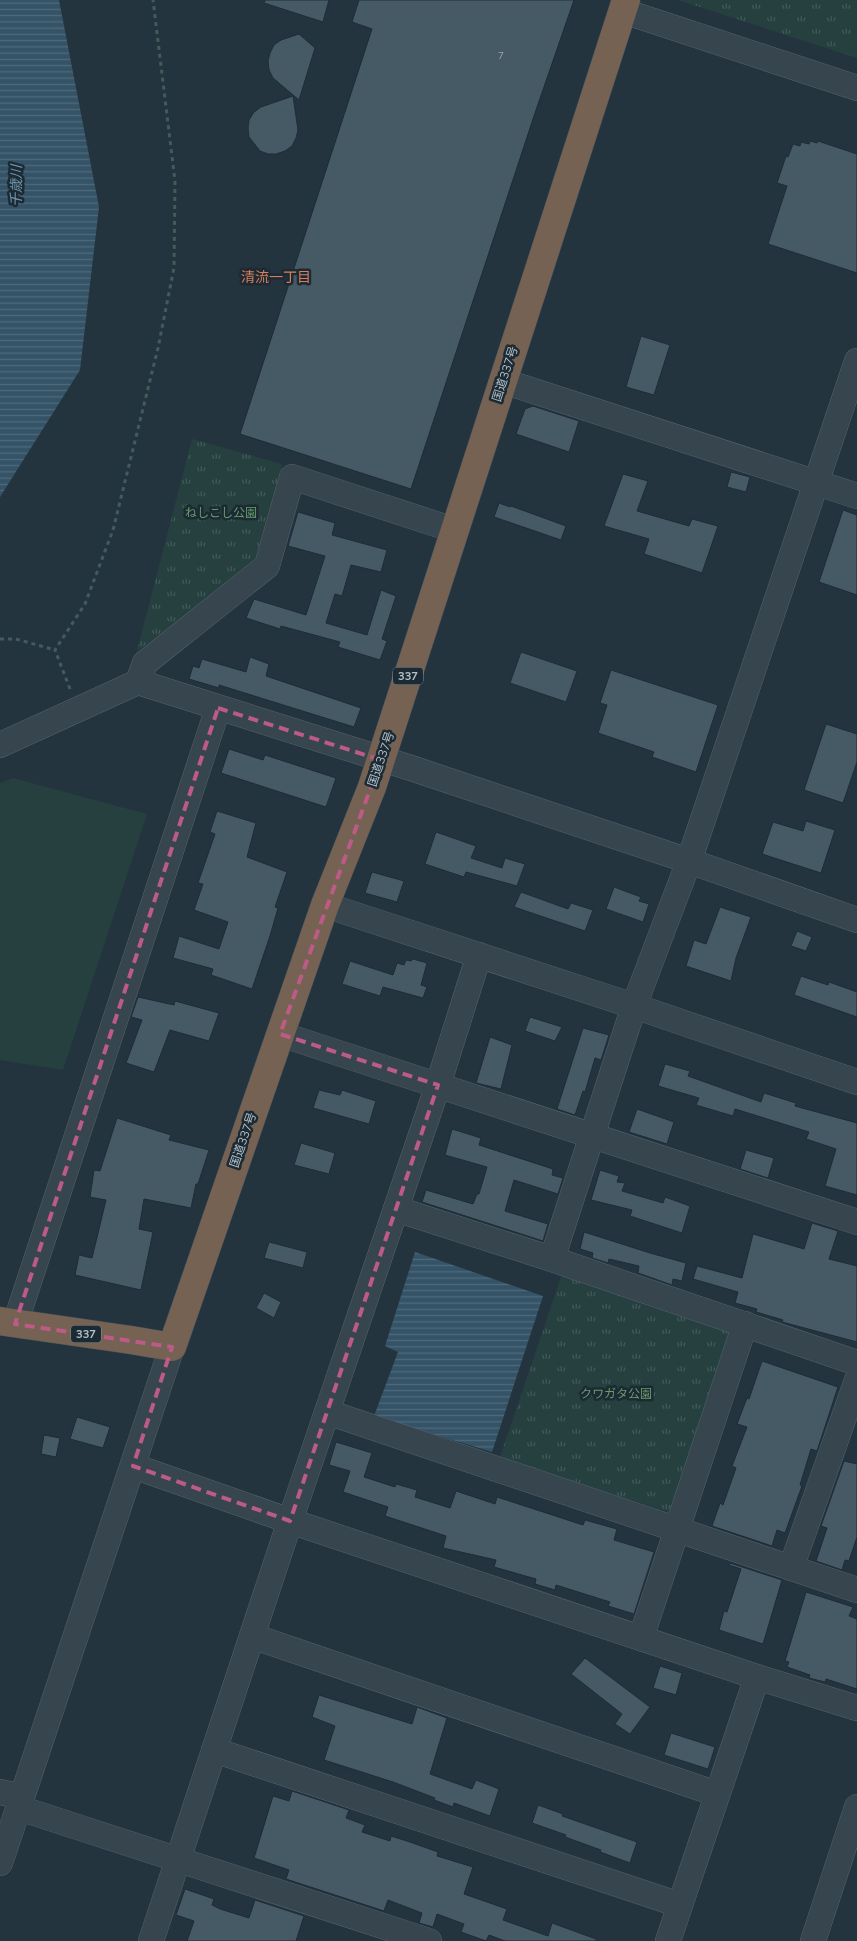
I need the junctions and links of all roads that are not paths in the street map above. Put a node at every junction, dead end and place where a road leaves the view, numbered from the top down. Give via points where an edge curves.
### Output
1 (624, 5) edge
2 (857, 88) edge
3 (857, 361) edge
4 (503, 380) junction
5 (816, 482) junction
6 (857, 496) edge
7 (454, 530) junction
8 (138, 682) junction
9 (218, 708) junction
10 (0, 745) edge
11 (381, 760) junction
12 (689, 861) junction
13 (324, 905) junction
14 (857, 920) edge
15 (479, 955) junction
16 (634, 1006) junction
17 (280, 1034) junction
18 (857, 1082) edge
19 (438, 1085) junction
20 (592, 1135) junction
21 (396, 1208) junction
22 (857, 1222) edge
23 (552, 1259) junction
24 (8, 1323) edge
25 (745, 1324) junction
26 (172, 1347) junction
27 (857, 1363) edge
28 (857, 1380) edge
29 (327, 1412) junction
30 (132, 1466) junction
31 (290, 1521) junction
32 (676, 1529) junction
33 (791, 1568) junction
34 (857, 1590) edge
35 (252, 1636) junction
36 (641, 1638) junction
37 (757, 1677) junction
38 (857, 1708) edge
39 (214, 1750) junction
40 (717, 1794) junction
41 (14, 1799) edge
42 (857, 1807) edge
43 (178, 1859) junction
44 (0, 1864) edge
45 (680, 1905) junction
46 (151, 1941) edge
47 (429, 1941) edge
48 (668, 1941) edge
49 (813, 1941) edge

1 - 2 street
1 - 4 highway, 国道337号 / 337
3 - 5 street
4 - 5 street
4 - 7 highway, 国道337号 / 337
5 - 6 street
5 - 12 street
7 - 8 street via 292,477 266,566 144,663
7 - 11 highway, 国道337号 / 337
8 - 9 street
8 - 10 street
9 - 11 street
9 - 24 street
11 - 12 street
11 - 13 highway, 国道337号 / 337
12 - 14 street
12 - 16 street
13 - 15 street
13 - 17 highway, 国道337号 / 337
15 - 16 street
15 - 19 street
16 - 18 street
16 - 20 street
17 - 19 street
17 - 26 highway, 国道337号 / 337
19 - 20 street
19 - 21 street
20 - 22 street
20 - 23 street
21 - 23 street
21 - 29 street
23 - 25 street
24 - 26 highway, 337
25 - 27 street
25 - 32 street
26 - 30 street
28 - 33 street
29 - 31 street
29 - 32 street
30 - 31 street
30 - 41 street
31 - 35 street
31 - 36 street
32 - 33 street
32 - 36 street
33 - 34 street
35 - 39 street
35 - 40 street
36 - 37 street
37 - 38 street
37 - 40 street
39 - 43 street
39 - 45 street
40 - 45 street
41 - 43 street
41 - 44 street
42 - 49 street
43 - 46 street
43 - 47 street
45 - 48 street

